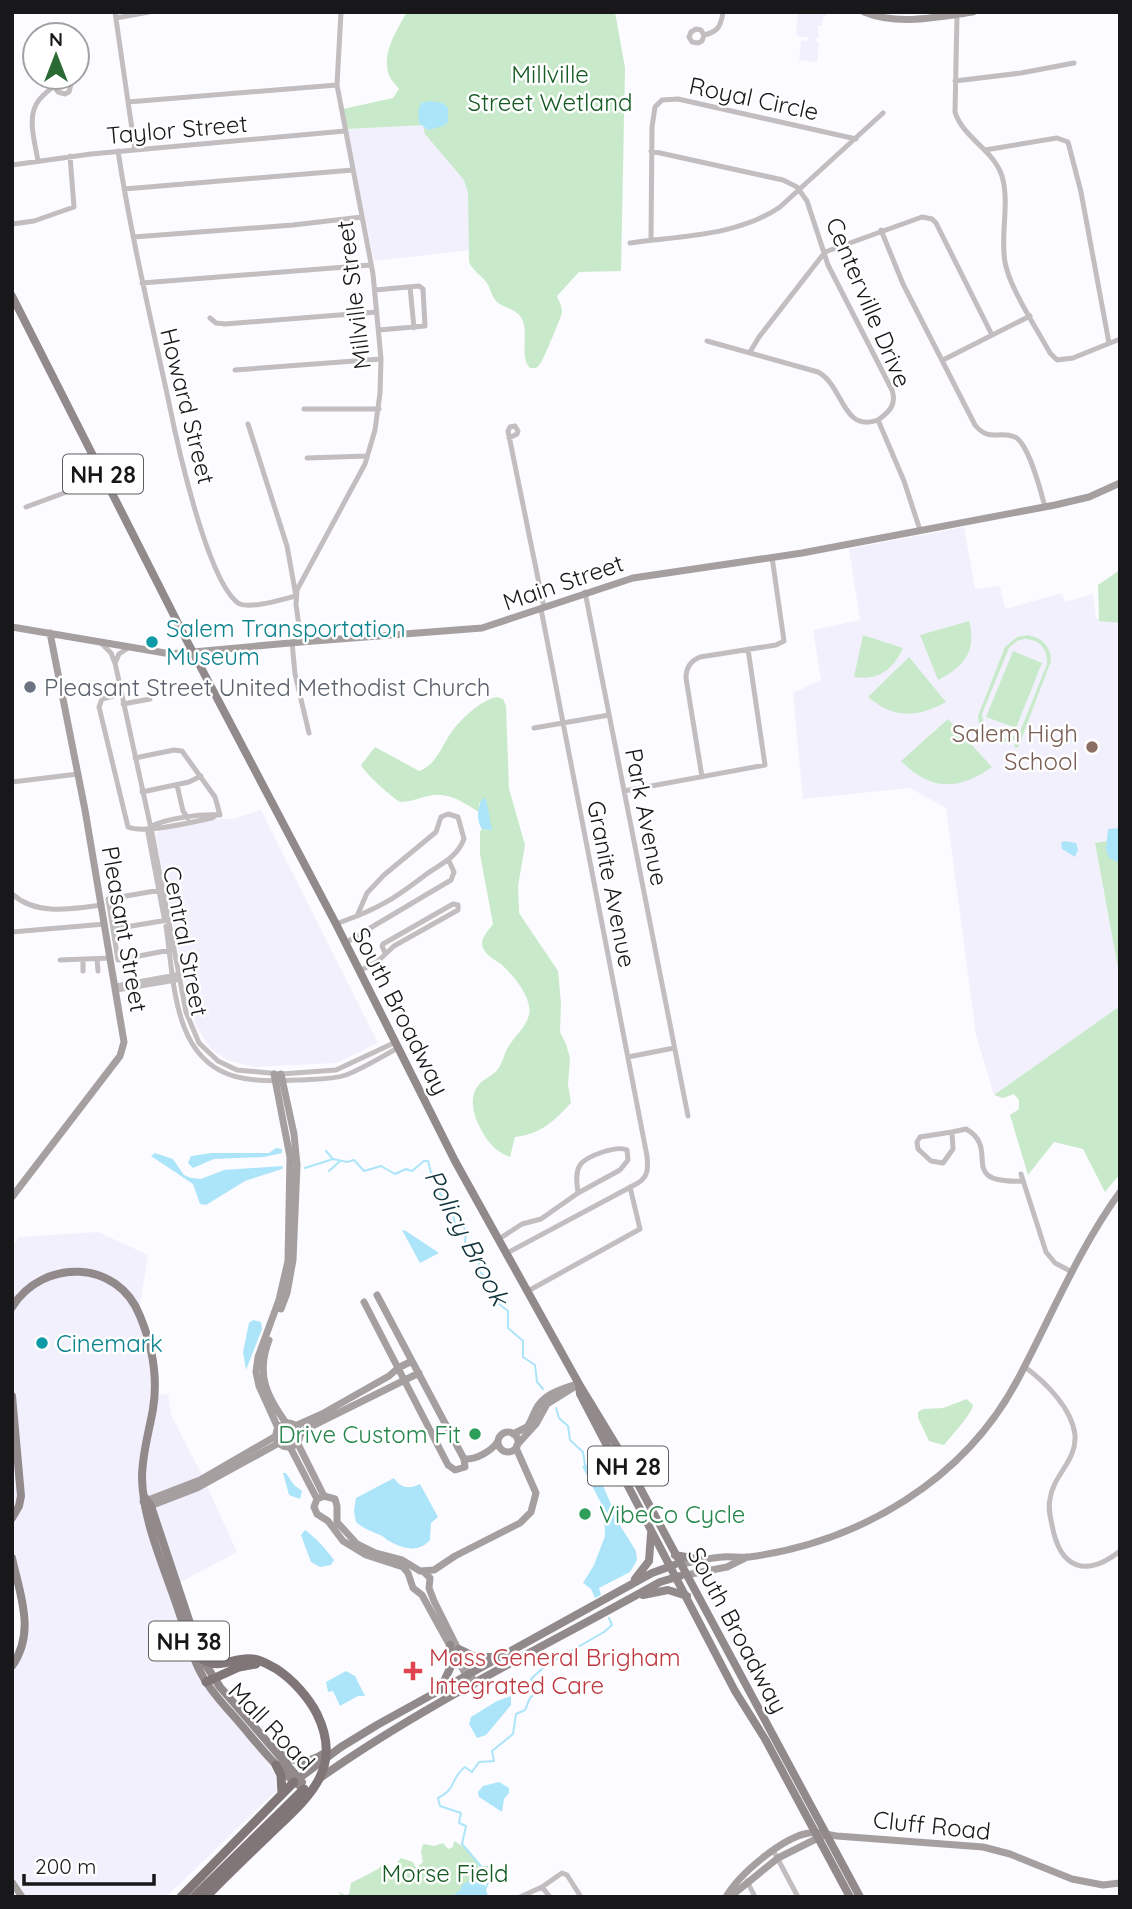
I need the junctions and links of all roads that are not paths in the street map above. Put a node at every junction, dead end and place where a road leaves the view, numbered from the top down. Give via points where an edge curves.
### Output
1 (149, 12) edge
2 (341, 12) edge
3 (723, 12) edge
4 (864, 12) edge
5 (973, 12) edge
6 (116, 15) edge
7 (957, 15) junction
8 (704, 35) dead end
9 (1074, 63) dead end
10 (955, 81) junction
11 (337, 85) junction
12 (51, 91) edge
13 (128, 102) junction
14 (883, 113) dead end
15 (345, 131) junction
16 (856, 139) junction
17 (135, 150) junction
18 (985, 150) junction
19 (118, 151) junction
20 (651, 151) junction
21 (70, 156) junction
22 (38, 161) junction
23 (12, 165) edge
24 (353, 170) junction
25 (124, 189) junction
26 (799, 189) junction
27 (362, 216) junction
28 (12, 224) edge
29 (881, 230) junction
30 (133, 237) junction
31 (651, 240) junction
32 (630, 243) dead end
33 (825, 252) junction
34 (371, 265) junction
35 (142, 283) junction
36 (410, 287) junction
37 (375, 290) junction
38 (12, 296) edge
39 (377, 312) junction
40 (1030, 316) junction
41 (210, 318) dead end
42 (414, 328) junction
43 (379, 330) junction
44 (992, 335) junction
45 (1120, 339) edge
46 (707, 341) dead end
47 (1109, 343) junction
48 (750, 352) junction
49 (381, 359) junction
50 (943, 360) junction
51 (234, 370) dead end
52 (379, 409) junction
53 (304, 410) dead end
54 (878, 420) junction
55 (248, 424) dead end
56 (509, 438) dead end
57 (367, 456) junction
58 (307, 458) dead end
59 (102, 473) junction
60 (1120, 482) edge
61 (26, 507) dead end
62 (1045, 507) junction
63 (920, 530) junction
64 (772, 557) junction
65 (585, 592) junction
66 (296, 596) junction
67 (542, 608) junction
68 (12, 627) edge
69 (50, 633) junction
70 (292, 642) junction
71 (301, 642) junction
72 (102, 644) junction
73 (128, 648) junction
74 (748, 649) junction
75 (193, 653) junction
76 (115, 663) junction
77 (121, 694) junction
78 (150, 699) dead end
79 (123, 704) junction
80 (609, 715) junction
81 (563, 723) junction
82 (534, 728) dead end
83 (309, 733) dead end
84 (135, 758) junction
85 (78, 774) junction
86 (201, 776) junction
87 (702, 777) junction
88 (12, 782) edge
89 (177, 785) junction
90 (624, 791) junction
91 (142, 792) junction
92 (183, 811) junction
93 (218, 815) junction
94 (188, 818) junction
95 (180, 819) junction
96 (150, 827) junction
97 (449, 861) junction
98 (422, 878) junction
99 (161, 890) junction
100 (429, 892) junction
101 (12, 894) edge
102 (105, 902) junction
103 (357, 916) junction
104 (166, 920) junction
105 (105, 924) junction
106 (336, 924) junction
107 (113, 929) junction
108 (12, 932) edge
109 (345, 943) junction
110 (172, 950) junction
111 (385, 953) junction
112 (96, 959) junction
113 (115, 959) junction
114 (60, 960) dead end
115 (83, 960) junction
116 (83, 971) dead end
117 (98, 971) dead end
118 (359, 971) junction
119 (177, 977) junction
120 (116, 988) junction
121 (397, 1045) junction
122 (674, 1048) junction
123 (628, 1057) junction
124 (278, 1077) junction
125 (688, 1116) dead end
126 (952, 1132) junction
127 (1021, 1174) dead end
128 (1023, 1181) junction
129 (630, 1187) junction
130 (1120, 1192) edge
131 (578, 1193) junction
132 (13, 1194) edge
133 (536, 1221) junction
134 (542, 1234) junction
135 (499, 1239) junction
136 (507, 1253) junction
137 (1072, 1272) junction
138 (528, 1291) junction
139 (377, 1295) dead end
140 (363, 1303) dead end
141 (12, 1307) edge
142 (412, 1361) junction
143 (1025, 1367) junction
144 (398, 1368) junction
145 (419, 1373) junction
146 (404, 1380) junction
147 (579, 1384) junction
148 (12, 1396) edge
149 (286, 1423) junction
150 (295, 1426) junction
151 (513, 1434) junction
152 (278, 1436) junction
153 (296, 1441) junction
154 (498, 1441) junction
155 (517, 1446) junction
156 (505, 1451) junction
157 (464, 1463) junction
158 (321, 1497) junction
159 (147, 1502) junction
160 (535, 1503) junction
161 (337, 1510) junction
162 (12, 1518) edge
163 (323, 1518) junction
164 (651, 1532) junction
165 (1120, 1551) edge
166 (675, 1555) junction
167 (459, 1556) junction
168 (747, 1557) junction
169 (12, 1558) edge
170 (702, 1560) junction
171 (676, 1565) junction
172 (422, 1571) junction
173 (686, 1575) junction
174 (677, 1576) junction
175 (410, 1582) junction
176 (430, 1586) junction
177 (628, 1586) junction
178 (418, 1591) junction
179 (687, 1596) junction
180 (630, 1599) junction
181 (450, 1645) junction
182 (459, 1649) junction
183 (504, 1654) junction
184 (202, 1659) junction
185 (12, 1666) edge
186 (272, 1667) junction
187 (468, 1674) junction
188 (210, 1680) junction
189 (474, 1685) junction
190 (440, 1690) junction
191 (341, 1747) junction
192 (278, 1753) junction
193 (276, 1765) junction
194 (297, 1779) junction
195 (304, 1789) junction
196 (282, 1793) junction
197 (820, 1835) junction
198 (773, 1850) junction
199 (778, 1858) junction
200 (745, 1879) junction
201 (12, 1882) edge
202 (1120, 1883) edge
203 (542, 1887) junction
204 (18, 1892) edge
205 (181, 1897) edge
206 (194, 1897) edge
207 (206, 1897) edge
208 (520, 1897) edge
209 (550, 1897) edge
210 (581, 1897) edge
211 (728, 1897) edge
212 (755, 1897) edge
213 (798, 1897) edge
214 (850, 1897) edge
215 (860, 1897) edge

1 - 6 street
2 - 11 street, Millville Street
3 - 8 street via 719,29
4 - 7 main road via 894,19
5 - 7 main road
6 - 13 street
7 - 10 street
9 - 10 street
10 - 18 street via 957,117
11 - 13 street
11 - 15 street, Millville Street
12 - 22 street via 32,113
13 - 17 street
14 - 16 street, Royal Circle
15 - 17 street, Taylor Street
15 - 24 street, Millville Street
16 - 20 street, Royal Circle via 667,99 655,109
16 - 26 street, Royal Circle
17 - 19 street, Taylor Street
18 - 40 street via 1002,178 1006,266
18 - 47 street via 1057,138 1068,142
19 - 21 street, Taylor Street
19 - 25 street, Howard Street
20 - 26 street via 777,179
20 - 31 street, Royal Circle
21 - 22 street, Taylor Street
21 - 28 street via 74,207
22 - 23 street, Taylor Street
24 - 25 street
24 - 27 street, Millville Street
25 - 30 street, Howard Street
26 - 31 street, Royal Circle via 754,223
26 - 33 street, Centerville Drive
27 - 30 street
27 - 34 street, Millville Street
29 - 33 street
29 - 44 street via 922,217 932,219
29 - 50 street
30 - 35 street, Howard Street
31 - 32 street, Royal Circle
33 - 48 street
33 - 54 street, Centerville Drive via 895,399
34 - 35 street
34 - 37 street, Millville Street
35 - 66 street, Howard Street via 179,457 218,571 241,605
36 - 37 street
36 - 42 street
36 - 42 street via 423,289 426,325
37 - 39 street, Millville Street
38 - 59 main road, NH 28
39 - 41 street via 225,324
39 - 43 street, Millville Street
40 - 44 street
40 - 47 street via 1057,360
42 - 43 street
43 - 49 street, Millville Street
44 - 50 street
45 - 47 street
46 - 48 street
48 - 54 street via 821,373 855,420
49 - 51 street
49 - 52 street, Millville Street
50 - 62 street via 982,433 1020,441
52 - 53 street
52 - 57 street, Millville Street
54 - 63 street, Centerville Drive
55 - 66 street via 287,546
56 - 67 street, Granite Avenue
57 - 58 street
57 - 66 street, Millville Street
59 - 61 street
59 - 75 main road, NH 28
60 - 62 main road, Main Street via 1089,497
62 - 63 main road, Main Street
63 - 64 main road, Main Street
64 - 65 main road, Main Street via 652,574
64 - 74 street via 785,640
65 - 67 main road, Main Street
65 - 80 street, Park Avenue
66 - 71 street
67 - 71 main road, Main Street via 482,628
67 - 81 street, Granite Avenue
68 - 69 main road, Main Street
69 - 72 main road, Main Street
69 - 85 main road, Pleasant Street
70 - 71 main road, Main Street
70 - 75 main road, Main Street
70 - 83 street
72 - 73 main road, Main Street
72 - 76 street, Central Street
73 - 75 main road, Main Street
73 - 76 street
74 - 87 street via 700,657 688,668
74 - 87 street via 765,765
75 - 106 main road, South Broadway / NH 28
76 - 77 street, Central Street
77 - 79 street, Central Street
77 - 96 street via 102,699 99,707 126,823 132,829
78 - 79 street
79 - 84 street, Central Street
80 - 81 street
80 - 90 street, Park Avenue
81 - 82 street
81 - 123 street, Granite Avenue
84 - 86 street via 178,749
84 - 91 street, Central Street
85 - 88 street
85 - 102 main road, Pleasant Street
86 - 89 street
86 - 93 street via 215,797
87 - 90 street
89 - 91 street
89 - 92 street
90 - 122 street, Park Avenue
91 - 96 street, Central Street
92 - 94 street
92 - 95 street
93 - 94 street
93 - 96 street
94 - 95 street
95 - 96 street
96 - 99 street, Central Street
97 - 98 street
97 - 100 street via 453,877
97 - 103 street via 464,839 453,814 441,817 434,835 384,875
98 - 100 street
98 - 103 street via 394,900
99 - 102 street
99 - 104 street, Central Street
100 - 109 street
101 - 102 street via 44,909
102 - 105 main road, Pleasant Street
102 - 107 street
103 - 106 street
104 - 107 street
104 - 110 street, Central Street
105 - 108 street
105 - 113 main road, Pleasant Street
106 - 109 main road, South Broadway / NH 28
107 - 113 street
109 - 118 main road, South Broadway / NH 28
110 - 113 street
110 - 119 street, Central Street
111 - 111 street via 457,910 459,905 454,903 383,944
111 - 118 street
112 - 113 street
112 - 115 street
112 - 117 street
113 - 120 main road, Pleasant Street
114 - 115 street
115 - 116 street
118 - 121 main road, South Broadway / NH 28
119 - 120 street
119 - 124 street, Central Street via 188,1020 204,1049 237,1070
120 - 132 main road, Pleasant Street via 124,1037 120,1056
121 - 124 street, Central Street via 336,1070
121 - 135 main road, South Broadway / NH 28
122 - 123 street
122 - 125 street, Park Avenue
123 - 129 street, Granite Avenue via 648,1166 643,1180
124 - 149 main road via 297,1155 294,1253 287,1293 262,1369 267,1389
124 - 152 main road via 290,1157 288,1261 256,1372
126 - 126 street via 920,1137 918,1149 931,1161 943,1163 953,1149
126 - 128 street via 966,1129 975,1136 991,1179
127 - 128 street
128 - 137 street via 1046,1252
129 - 134 street
129 - 138 street via 640,1229
130 - 137 main road
131 - 131 street via 578,1174 584,1161 617,1147 626,1150 623,1167
131 - 133 street
133 - 134 street
133 - 135 street
134 - 136 street
135 - 136 main road, South Broadway / NH 28
136 - 138 main road, South Broadway / NH 28
137 - 143 main road
138 - 147 main road, South Broadway / NH 28
139 - 142 main road
140 - 144 main road
141 - 159 main road, Mall Road / NH 38 via 38,1281 73,1271 105,1278 135,1305 155,1377 143,1466
142 - 144 main road
142 - 145 main road
143 - 165 street via 1061,1404 1074,1433 1070,1459 1049,1499 1059,1549 1069,1560 1085,1566 1101,1564
143 - 168 main road via 982,1433 922,1490 850,1529
144 - 146 main road
144 - 150 main road
145 - 146 main road
145 - 157 main road
146 - 153 main road via 306,1429
146 - 157 main road via 448,1465 455,1470
147 - 151 main road via 544,1398 530,1425
147 - 155 main road via 547,1404
147 - 164 main road, South Broadway / NH 28
147 - 166 main road, South Broadway / NH 28
148 - 162 main road via 21,1496
149 - 150 main road
149 - 152 main road
150 - 153 main road
151 - 154 main road via 504,1434
151 - 155 main road
152 - 153 main road
152 - 159 main road via 197,1488
153 - 158 main road
154 - 156 main road
154 - 157 main road
155 - 156 main road
155 - 160 main road via 534,1485
156 - 157 main road
156 - 160 main road via 520,1467
158 - 161 main road via 334,1499
158 - 163 main road via 315,1510
159 - 184 main road, Mall Road / NH 38
159 - 188 main road, Mall Road / NH 38 via 192,1652
160 - 167 main road via 520,1523
161 - 163 main road
161 - 172 main road via 337,1522 351,1539
163 - 175 main road via 353,1549 403,1567
164 - 171 main road, South Broadway / NH 28
164 - 177 main road via 650,1558
166 - 170 main road
166 - 171 main road, South Broadway / NH 28
167 - 172 main road via 434,1570
167 - 176 main road
168 - 170 main road
168 - 173 main road via 727,1567
169 - 185 main road via 26,1626 25,1641
170 - 171 main road
171 - 173 main road, South Broadway / NH 28
171 - 174 main road, South Broadway / NH 28
171 - 177 main road
172 - 175 main road via 414,1573
172 - 176 main road via 430,1578
173 - 174 main road
173 - 197 main road, South Broadway / NH 28
174 - 179 main road, South Broadway / NH 28
174 - 180 main road
175 - 178 main road
176 - 178 main road
176 - 182 main road
177 - 183 main road
178 - 181 main road
179 - 180 main road via 664,1590
179 - 197 main road, South Broadway / NH 28 via 735,1691
180 - 189 main road
181 - 187 main road
181 - 190 main road via 452,1664
182 - 183 main road via 476,1657
182 - 187 main road
183 - 187 main road
184 - 186 highway via 216,1665 254,1659
184 - 188 main road, Mall Road / NH 38
186 - 188 highway via 239,1667
186 - 207 highway via 287,1677 315,1710 324,1734 324,1768 299,1808
187 - 189 main road
187 - 190 main road
188 - 192 main road, Mall Road / NH 38
188 - 193 main road, Mall Road / NH 38
189 - 195 main road via 379,1738
190 - 191 main road
191 - 192 main road via 307,1762
191 - 194 main road
192 - 194 main road, Mall Road / NH 38
193 - 194 main road, Mall Road / NH 38
193 - 196 highway
194 - 195 main road, Mall Road
194 - 196 highway
195 - 206 highway
196 - 205 highway
197 - 198 main road via 803,1834
197 - 199 main road
197 - 202 main road, Cluff Road via 983,1847 1072,1879
197 - 214 main road, South Broadway / NH 28
197 - 215 main road, South Broadway / NH 28
198 - 199 street
198 - 200 main road
199 - 200 main road
199 - 213 street
200 - 211 main road
200 - 212 street
201 - 204 main road
203 - 208 street
203 - 209 street
203 - 210 street via 565,1874

